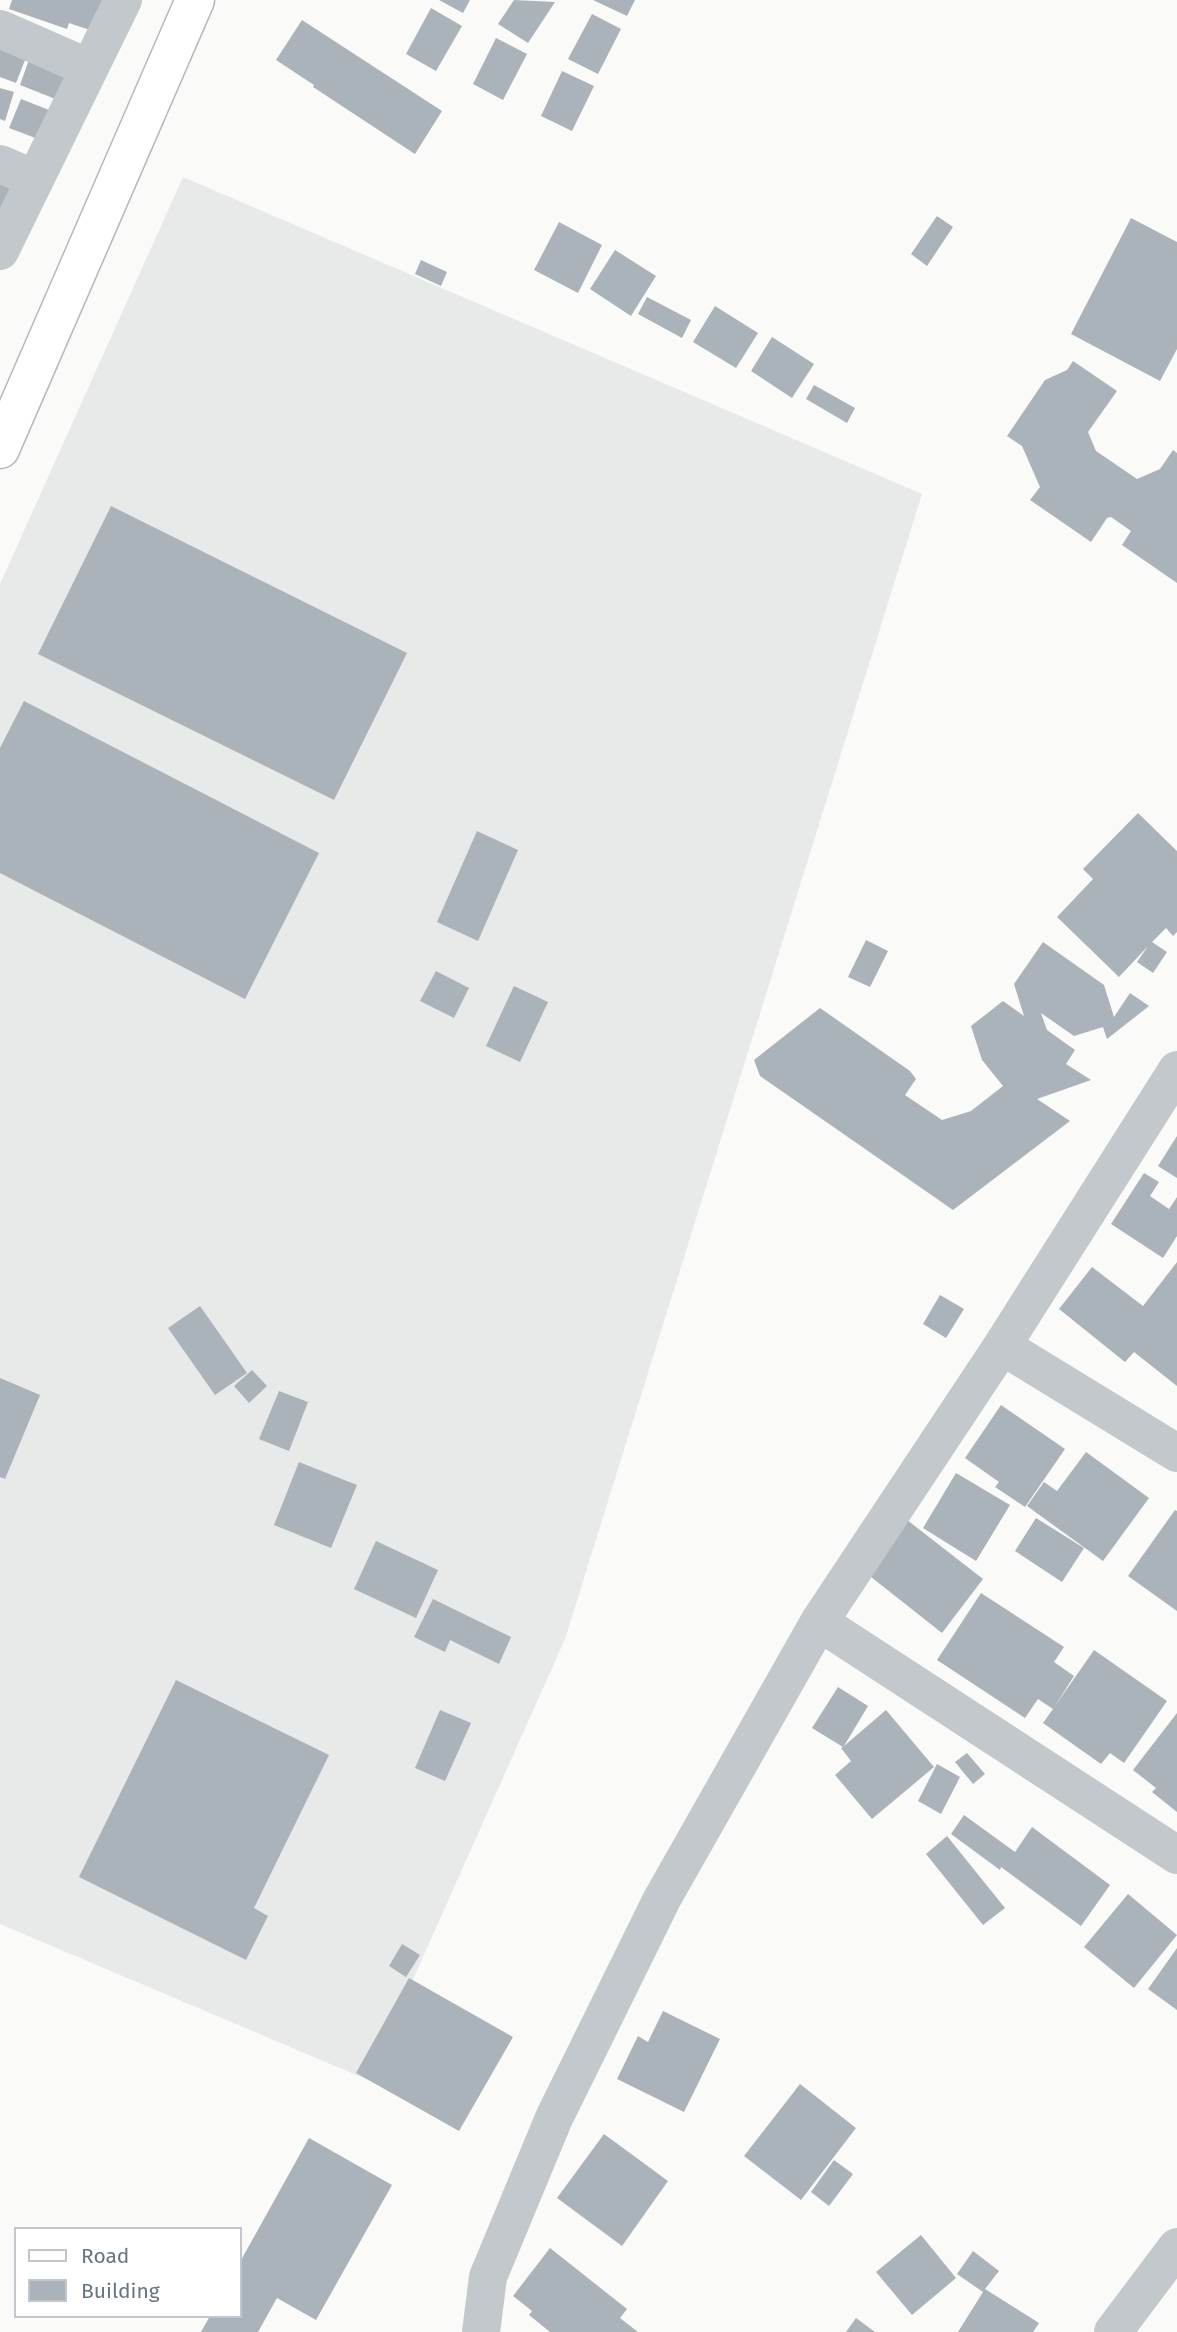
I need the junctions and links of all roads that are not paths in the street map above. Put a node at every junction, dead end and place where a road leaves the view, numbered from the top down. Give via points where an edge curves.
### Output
1 (122, 0) edge
2 (195, 0) edge
3 (0, 29) edge
4 (89, 68) junction
5 (0, 164) edge
6 (35, 179) junction
7 (0, 251) edge
8 (0, 449) edge
9 (1177, 1070) edge
10 (1002, 1346) junction
11 (1177, 1453) edge
12 (819, 1622) junction
13 (1177, 1855) edge
14 (1177, 2247) edge
15 (481, 2332) edge
16 (1113, 2332) edge

1 - 4 street
2 - 8 street
3 - 4 street
4 - 6 street
5 - 6 street
6 - 7 street
9 - 10 street
10 - 11 street
10 - 12 street
12 - 13 street
12 - 15 street via 662,1899 554,2118 488,2277
14 - 16 street

